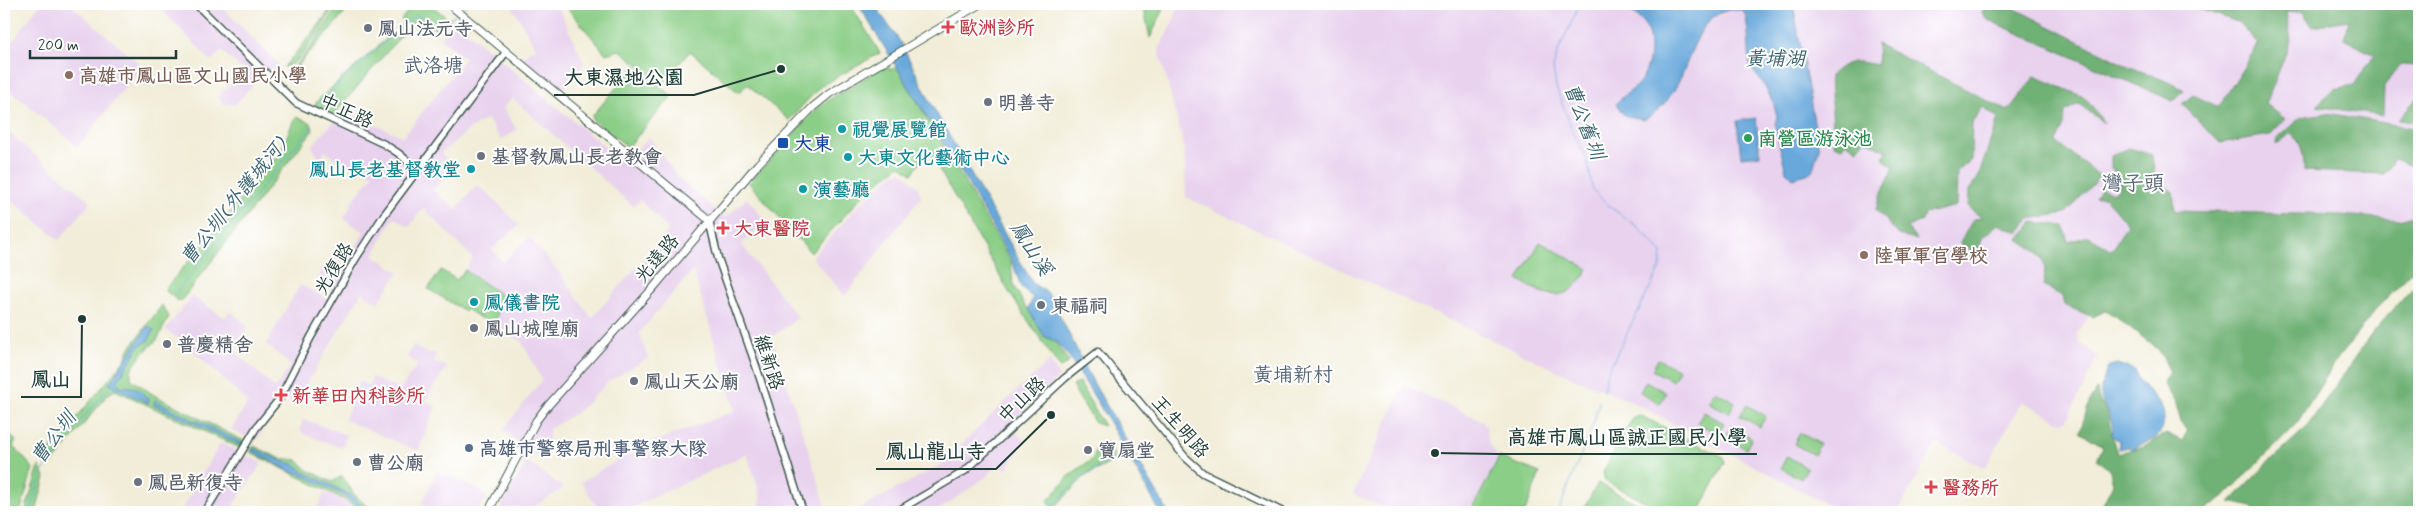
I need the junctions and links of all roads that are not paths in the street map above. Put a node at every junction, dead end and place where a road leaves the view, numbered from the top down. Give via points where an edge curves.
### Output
1 (196, 4) edge
2 (449, 4) edge
3 (980, 4) edge
4 (506, 52) junction
5 (418, 170) junction
6 (709, 220) junction
7 (1090, 358) joint
8 (205, 512) edge
9 (488, 512) edge
10 (803, 512) edge
11 (896, 512) edge
12 (1284, 512) edge

1 - 5 street, 中正路 via 296,103 384,144
2 - 4 main road
3 - 6 main road, 光遠路 via 829,94 758,164
4 - 5 street, 光復路
4 - 6 main road
5 - 8 street, 光復路 via 356,258 310,337 280,398 256,428
6 - 9 main road, 光遠路 via 536,421
6 - 10 street, 維新路 via 718,258
7 - 11 street, 中山路 via 965,471
7 - 12 street, 王生明路 via 1098,352 1194,465 1216,480

